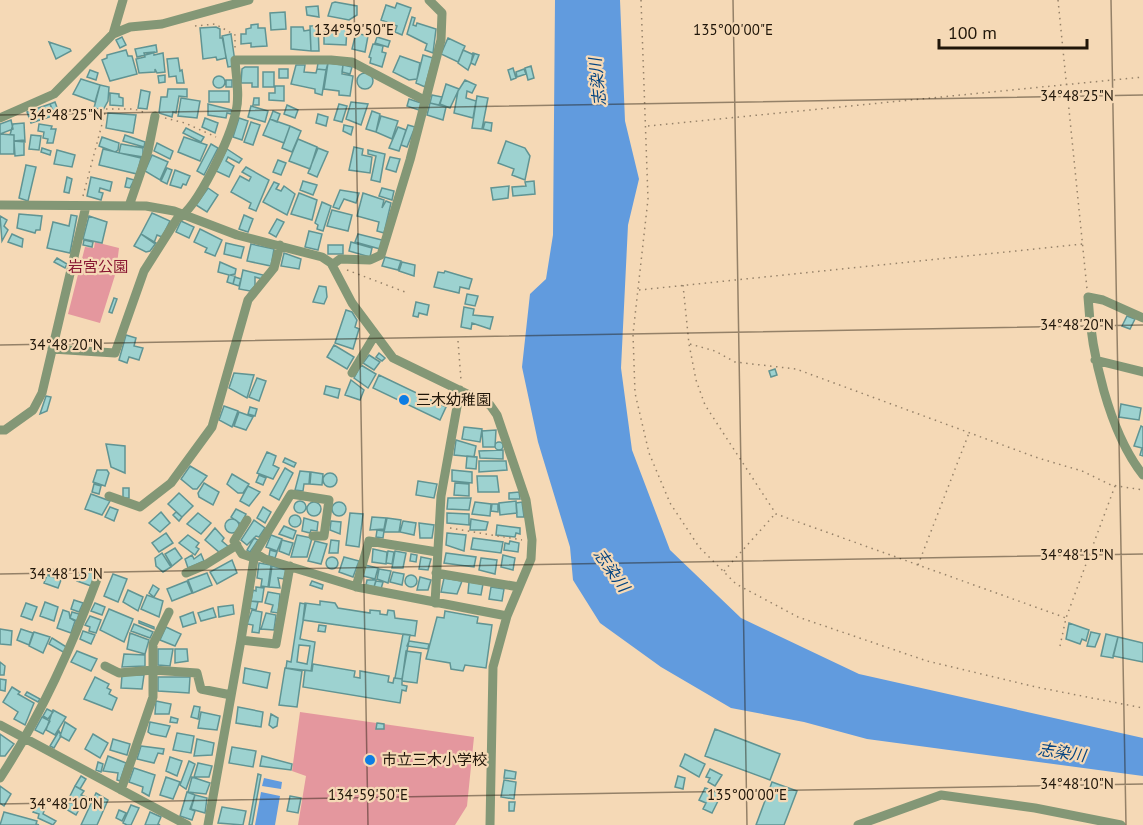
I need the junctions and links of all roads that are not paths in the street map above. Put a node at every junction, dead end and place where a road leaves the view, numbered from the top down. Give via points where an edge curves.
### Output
1 (123, 0) edge
2 (249, 0) edge
3 (429, 0) edge
4 (113, 34) junction
5 (426, 101) junction
6 (154, 116) road end
7 (0, 118) edge
8 (0, 205) edge
9 (84, 206) junction
10 (129, 206) junction
11 (185, 215) junction
12 (280, 245) junction
13 (332, 265) junction
14 (1143, 318) edge
15 (375, 336) junction
16 (52, 349) junction
17 (1095, 360) junction
18 (1143, 372) edge
19 (352, 373) dead end
20 (460, 390) junction
21 (0, 430) edge
22 (1143, 475) edge
23 (109, 496) dead end
24 (248, 520) dead end
25 (313, 536) dead end
26 (237, 545) junction
27 (437, 552) junction
28 (254, 555) junction
29 (290, 566) junction
30 (186, 573) dead end
31 (436, 573) junction
32 (99, 574) dead end
33 (356, 587) junction
34 (519, 587) junction
35 (435, 603) junction
36 (169, 612) dead end
37 (507, 616) junction
38 (241, 640) junction
39 (105, 666) dead end
40 (153, 670) junction
41 (231, 694) junction
42 (0, 725) edge
43 (26, 739) junction
44 (0, 778) edge
45 (121, 790) junction
46 (187, 825) edge
47 (208, 825) edge
48 (490, 825) edge
49 (858, 825) edge
50 (1121, 825) edge

1 - 4 street
2 - 4 street
3 - 5 street via 442,13 441,40
4 - 7 street via 54,94
5 - 11 street via 352,62 235,60 237,109 226,142
5 - 13 street via 381,255 370,260 340,259
6 - 10 street via 148,151
8 - 9 street
9 - 10 street
9 - 16 street
10 - 11 street
11 - 12 street via 237,235
11 - 16 street via 177,219 144,271 115,353
12 - 13 street via 322,257
12 - 23 street via 274,268 248,300 212,427 171,483 140,507
13 - 15 street
14 - 17 street via 1088,297
15 - 19 street
15 - 20 street via 393,358
16 - 21 street via 42,393 33,410
17 - 18 street
17 - 22 street via 1128,456
20 - 27 street via 441,496
20 - 34 street via 490,405 526,500 531,559
24 - 26 street via 234,541
25 - 28 street via 324,536 329,500 291,494
26 - 28 street via 242,554
26 - 30 street
27 - 31 street
27 - 33 street via 369,541
28 - 29 street
28 - 38 street
29 - 33 street
29 - 38 street via 276,644
31 - 34 street
31 - 35 street
32 - 43 street via 60,674
33 - 35 street
34 - 37 street
35 - 37 street
36 - 40 street via 153,644
37 - 48 street via 491,682
38 - 41 street
39 - 40 street via 119,673
40 - 41 street via 197,673 201,689
40 - 45 street via 153,697
41 - 47 street
42 - 43 street
43 - 44 street
43 - 45 street
45 - 46 street
49 - 50 street via 941,795

